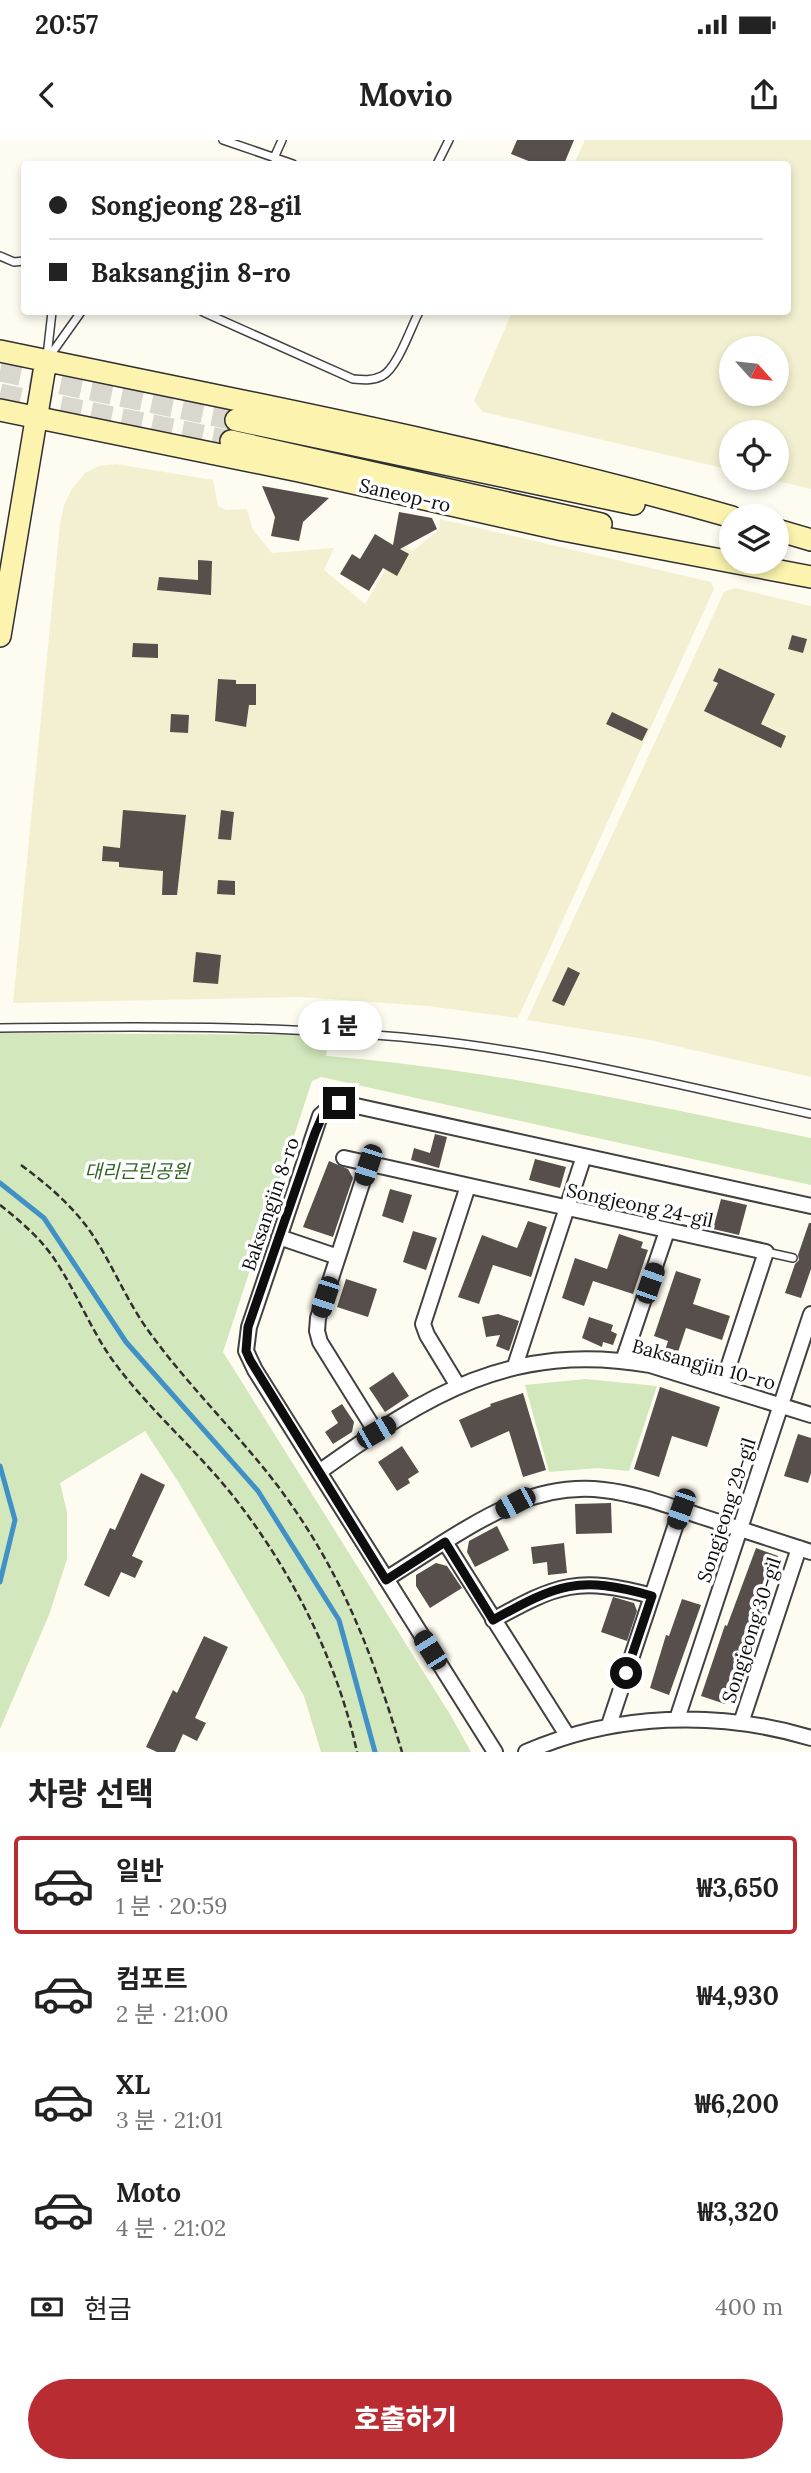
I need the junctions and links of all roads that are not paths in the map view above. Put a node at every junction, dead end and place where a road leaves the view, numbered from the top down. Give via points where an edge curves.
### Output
1 (223, 140) edge
2 (282, 140) edge
3 (449, 140) edge
4 (274, 158) junction
5 (284, 161) edge
6 (439, 161) edge
7 (0, 256) edge
8 (21, 261) edge
9 (14, 262) junction
10 (21, 266) edge
11 (52, 315) edge
12 (79, 315) edge
13 (210, 315) edge
14 (417, 315) edge
15 (0, 351) edge
16 (46, 360) junction
17 (0, 410) edge
18 (36, 417) junction
19 (236, 420) tunnel mouth
20 (230, 441) tunnel mouth
21 (719, 513) edge
22 (719, 523) edge
23 (789, 534) edge
24 (789, 538) edge
25 (811, 542) edge
26 (719, 552) edge
27 (789, 569) edge
28 (811, 575) edge
29 (0, 636) edge
30 (0, 1028) edge
31 (811, 1114) edge
32 (584, 1156) junction
33 (344, 1158) dead end
34 (368, 1165) junction
35 (468, 1186) junction
36 (811, 1206) edge
37 (567, 1209) junction
38 (667, 1231) junction
39 (279, 1237) junction
40 (766, 1252) junction
41 (338, 1256) junction
42 (793, 1258) dead end
43 (811, 1314) edge
44 (623, 1361) junction
45 (515, 1366) junction
46 (458, 1386) junction
47 (722, 1386) junction
48 (781, 1405) junction
49 (811, 1415) edge
50 (376, 1432) junction
51 (319, 1472) junction
52 (681, 1509) junction
53 (740, 1529) junction
54 (445, 1542) junction
55 (805, 1550) edge
56 (386, 1580) junction
57 (652, 1596) junction
58 (493, 1620) junction
59 (677, 1719) junction
60 (741, 1723) junction
61 (609, 1725) junction
62 (567, 1735) junction
63 (811, 1738) edge
64 (492, 1748) edge
65 (526, 1752) edge

1 - 4 lane
2 - 4 lane
3 - 6 lane
4 - 5 lane
7 - 9 lane
8 - 9 lane
9 - 10 lane
11 - 16 lane
12 - 16 lane
13 - 14 lane via 353,379 369,380 385,375 391,367
15 - 16 main road
16 - 18 main road
16 - 21 main road via 453,445
17 - 18 main road, Saneop-ro
18 - 28 main road, Saneop-ro via 563,530
18 - 29 main road
19 - 22 main road, Saneop-ro
20 - 26 main road, Saneop-ro
23 - 25 main road
24 - 25 main road
27 - 28 main road, Saneop-ro
30 - 31 lane via 251,1028 421,1039 575,1064
32 - 36 street, Baksangjin 8-ro
32 - 37 street
32 - 39 street, Baksangjin 8-ro via 339,1103 320,1116
33 - 34 street, Songjeong 24-gil
34 - 35 street, Songjeong 24-gil
34 - 41 street
35 - 37 street, Songjeong 24-gil
35 - 46 street via 423,1324
37 - 38 street, Songjeong 24-gil
37 - 45 street
38 - 40 street, Songjeong 24-gil
38 - 44 street
39 - 41 street
39 - 51 street, Baksangjin 8-ro via 248,1327 246,1351
40 - 42 lane
40 - 47 street
41 - 50 street via 317,1331
43 - 48 street, Songjeong 29-gil
44 - 45 street, Baksangjin 10-ro
44 - 47 street, Baksangjin 10-ro
45 - 46 street, Baksangjin 10-ro
46 - 50 street, Baksangjin 10-ro
47 - 48 street, Baksangjin 10-ro
48 - 49 street, Baksangjin 10-ro
48 - 53 street, Songjeong 29-gil
50 - 51 street, Baksangjin 10-ro
51 - 56 street, Baksangjin 8-ro
52 - 53 street
52 - 54 street via 619,1491 565,1491 515,1503
52 - 57 street
53 - 55 street
53 - 59 street, Songjeong 29-gil
54 - 56 street
54 - 58 street
55 - 60 street, Songjeong 30-gil
56 - 64 street, Baksangjin 8-ro
57 - 58 street via 617,1587 579,1585 544,1593
57 - 61 street
58 - 62 street
59 - 60 street
59 - 61 street
60 - 63 street
61 - 62 street
62 - 65 street

